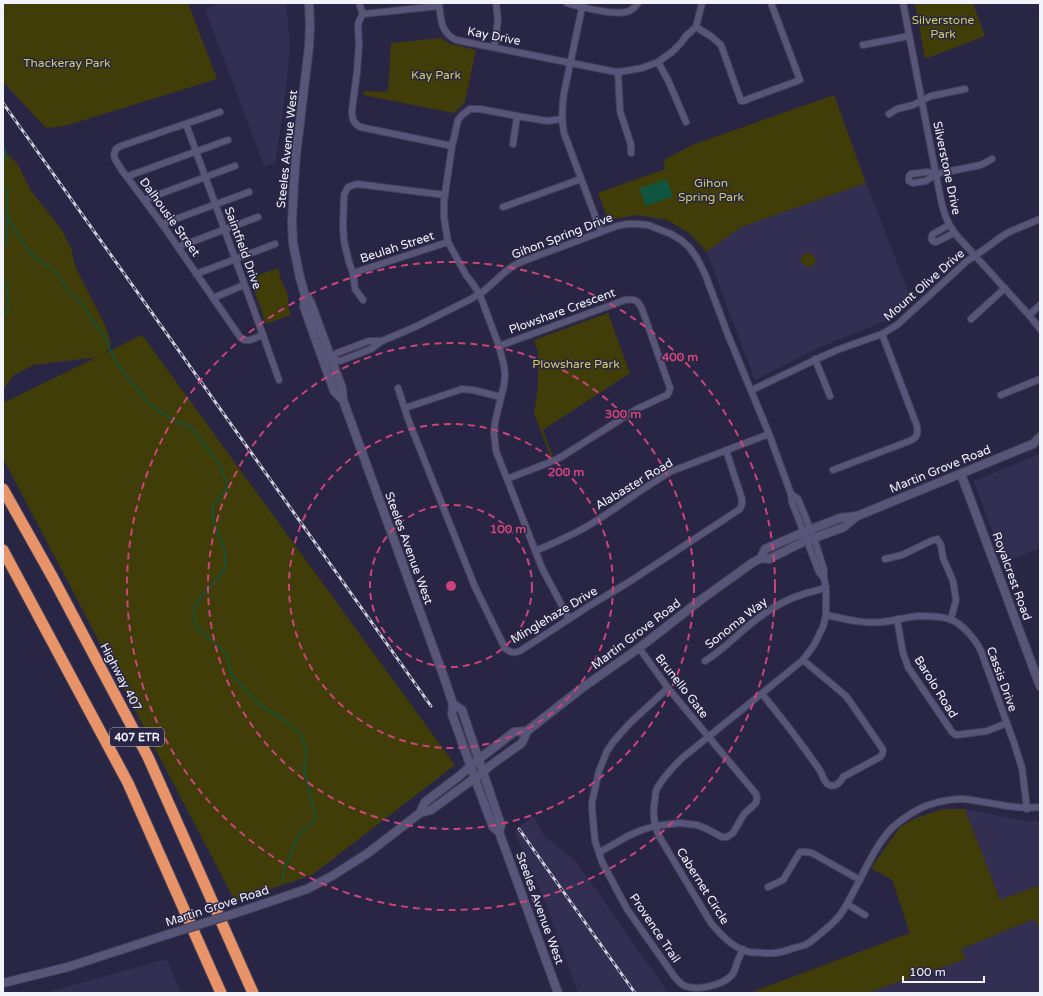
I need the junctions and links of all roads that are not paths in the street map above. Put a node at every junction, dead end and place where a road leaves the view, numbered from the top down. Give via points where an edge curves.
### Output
1 (309, 3) edge
2 (496, 3) edge
3 (566, 3) edge
4 (638, 3) edge
5 (702, 3) edge
6 (771, 3) edge
7 (904, 3) edge
8 (439, 4) edge
9 (582, 5) edge
10 (360, 6) dead end
11 (363, 14) junction
12 (696, 27) junction
13 (909, 36) junction
14 (863, 44) dead end
15 (494, 47) junction
16 (658, 62) junction
17 (570, 63) junction
18 (618, 72) junction
19 (965, 89) dead end
20 (922, 100) junction
21 (220, 112) dead end
22 (890, 114) dead end
23 (517, 116) junction
24 (562, 119) junction
25 (686, 122) dead end
26 (186, 124) junction
27 (228, 140) dead end
28 (513, 144) dead end
29 (452, 146) junction
30 (195, 151) junction
31 (631, 153) dead end
32 (992, 159) dead end
33 (235, 166) dead end
34 (936, 174) junction
35 (128, 177) junction
36 (205, 178) junction
37 (581, 179) junction
38 (249, 192) dead end
39 (445, 195) junction
40 (144, 200) junction
41 (215, 205) junction
42 (503, 207) dead end
43 (258, 217) dead end
44 (1040, 219) edge
45 (162, 224) junction
46 (949, 225) junction
47 (224, 230) junction
48 (601, 232) junction
49 (954, 233) junction
50 (448, 242) junction
51 (275, 244) dead end
52 (178, 247) junction
53 (975, 256) junction
54 (235, 259) junction
55 (196, 274) junction
56 (353, 274) junction
57 (244, 285) junction
58 (1005, 288) junction
59 (480, 295) junction
60 (213, 298) junction
61 (363, 300) dead end
62 (1040, 305) edge
63 (1029, 315) junction
64 (971, 319) dead end
65 (1040, 329) edge
66 (882, 334) junction
67 (263, 335) junction
68 (499, 346) junction
69 (815, 360) junction
70 (327, 361) junction
71 (1040, 379) edge
72 (278, 380) dead end
73 (398, 388) dead end
74 (752, 390) junction
75 (1001, 395) dead end
76 (830, 396) dead end
77 (501, 397) junction
78 (405, 408) junction
79 (769, 434) junction
80 (1040, 437) edge
81 (1037, 445) edge
82 (726, 450) junction
83 (833, 470) dead end
84 (961, 474) junction
85 (507, 479) junction
86 (3, 489) edge
87 (856, 516) junction
88 (807, 531) junction
89 (810, 540) junction
90 (3, 550) edge
91 (536, 551) junction
92 (761, 558) junction
93 (885, 559) dead end
94 (826, 588) junction
95 (826, 615) junction
96 (568, 619) junction
97 (897, 619) junction
98 (951, 619) junction
99 (638, 648) junction
100 (804, 660) junction
101 (704, 661) dead end
102 (1040, 686) edge
103 (668, 688) junction
104 (762, 694) junction
105 (454, 704) junction
106 (1007, 723) junction
107 (526, 731) junction
108 (708, 737) junction
109 (479, 759) junction
110 (470, 766) junction
111 (483, 772) junction
112 (475, 778) junction
113 (1040, 807) edge
114 (1027, 809) junction
115 (420, 813) junction
116 (655, 826) junction
117 (499, 832) junction
118 (600, 852) junction
119 (860, 880) junction
120 (768, 887) dead end
121 (847, 904) junction
122 (865, 915) dead end
123 (743, 949) junction
124 (3, 983) edge
125 (221, 993) edge
126 (253, 993) edge
127 (558, 993) edge

1 - 70 main road, Steeles Avenue West via 309,47 293,189 293,243 300,278 305,295 310,301
2 - 15 street via 498,20
3 - 9 street
4 - 9 street via 621,13
5 - 12 street
6 - 12 street via 800,80 744,101 741,100 721,45
7 - 13 street, Silverstone Drive
8 - 11 street
8 - 15 street, Kay Drive via 442,24 447,34 456,40
9 - 17 street
10 - 11 street
11 - 29 street via 358,25 359,44 352,110 354,121 360,127
12 - 16 street, Kay Drive via 672,52
13 - 14 street
13 - 20 street, Silverstone Drive
15 - 17 street, Kay Drive
16 - 18 street, Kay Drive
16 - 25 street
17 - 18 street, Kay Drive
17 - 24 street
18 - 31 street via 620,110 631,144
19 - 20 street via 933,95
20 - 22 street via 911,106 897,108
20 - 34 street, Silverstone Drive
21 - 26 street
23 - 24 street via 547,121
23 - 28 street
23 - 29 street via 480,109 470,110 458,120
24 - 37 street via 564,134
26 - 30 street, Saintfield Drive
26 - 35 street, Dalhousie Street via 116,149 115,159
27 - 30 street
29 - 39 street
30 - 35 street
30 - 36 street, Saintfield Drive
32 - 34 street via 981,165
33 - 36 street
34 - 46 street, Silverstone Drive
35 - 40 street, Dalhousie Street
36 - 40 street
36 - 41 street, Saintfield Drive
37 - 42 street
37 - 48 street
38 - 41 street
39 - 50 street via 444,217
39 - 56 street via 357,184 348,187 344,195 343,226 348,262
40 - 45 street, Dalhousie Street
41 - 45 street
41 - 47 street, Saintfield Drive
43 - 47 street
44 - 53 street, Mount Olive Drive via 1009,232
45 - 52 street, Dalhousie Street
46 - 49 street, Silverstone Drive
46 - 49 street via 933,234 932,241 936,242
47 - 52 street
47 - 54 street, Saintfield Drive
48 - 59 street, Gihon Spring Drive via 513,266
48 - 74 street, Gihon Spring Drive via 627,224 648,225 671,234 689,247 705,274
49 - 53 street, Silverstone Drive
50 - 56 street, Beulah Street
50 - 59 street
51 - 54 street
52 - 55 street, Dalhousie Street
53 - 58 street, Silverstone Drive
53 - 66 street, Mount Olive Drive via 897,325
54 - 55 street
54 - 57 street, Saintfield Drive
55 - 60 street, Dalhousie Street
56 - 61 street via 355,289
57 - 60 street
57 - 67 street, Saintfield Drive
58 - 63 street, Silverstone Drive
58 - 64 street
59 - 68 street
59 - 70 street, Gihon Spring Drive via 415,327 382,341 369,341 337,353
60 - 67 street, Dalhousie Street via 244,340
62 - 63 street
63 - 65 street, Silverstone Drive
66 - 69 street, Mount Olive Drive
66 - 83 street via 917,426 917,435 912,440
67 - 72 street, Saintfield Drive
68 - 77 street via 505,375
68 - 85 street, Plowshare Crescent via 625,300 635,299 642,309 670,388 668,395 637,409 561,457
69 - 74 street, Mount Olive Drive
69 - 76 street
70 - 105 main road, Steeles Avenue West via 342,388 343,400
71 - 75 street
73 - 78 street, Minglehaze Drive
74 - 79 street, Gihon Spring Drive
77 - 78 street via 462,390
77 - 85 street via 495,422 494,444
78 - 96 street, Minglehaze Drive via 475,587 505,648 512,653 520,651
79 - 82 street, Alabaster Road
79 - 88 street, Gihon Spring Drive via 792,494 798,499
80 - 81 main road, Martin Grove Road
81 - 84 main road, Martin Grove Road
82 - 91 street, Alabaster Road via 672,472 586,527
82 - 96 street, Minglehaze Drive via 742,499 740,509
84 - 87 main road, Martin Grove Road
84 - 102 main road, Royalcrest Road
85 - 91 street
86 - 126 highway, Highway 407 / 407 ETR via 148,757
87 - 88 main road, Martin Grove Road via 840,518
87 - 89 main road, Martin Grove Road via 844,527
88 - 89 street, Gihon Spring Drive
88 - 92 main road, Martin Grove Road via 765,549
89 - 92 main road, Martin Grove Road via 769,559
89 - 94 street, Cabernet Circle
90 - 125 highway, 407 ETR via 128,783
91 - 96 street
92 - 99 main road, Martin Grove Road
93 - 98 street via 902,555 937,539 954,581 956,600
94 - 95 street, Cabernet Circle
94 - 101 street, Sonoma Way via 805,592 779,604
95 - 97 street via 863,623
95 - 100 street, Cabernet Circle via 823,627
97 - 98 street via 918,616
97 - 106 street, Barolo Road via 908,667 952,732 960,734 987,731
98 - 106 street, Cassis Drive via 978,644
99 - 103 street, Brunello Gate
99 - 107 main road, Martin Grove Road
100 - 104 street, Cabernet Circle
100 - 104 street via 846,696 883,751 880,758 843,777 837,785 829,785 798,739
103 - 108 street, Brunello Gate
103 - 118 street, Provence Trail via 630,723 606,751 592,809 595,841
104 - 108 street, Cabernet Circle
105 - 109 main road, Steeles Avenue West via 462,710
105 - 110 main road, Steeles Avenue West via 452,714
106 - 114 street, Cassis Drive via 1022,768
107 - 109 main road, Martin Grove Road via 514,732
107 - 111 main road, Martin Grove Road via 522,743
108 - 116 street, Cabernet Circle via 680,759 657,789 653,813
108 - 116 street, Brunello Gate via 757,796 756,802 744,814 733,833 727,837 722,838 705,828 688,824
109 - 110 main road, Martin Grove Road
109 - 111 main road, Steeles Avenue West
110 - 112 main road, Steeles Avenue West
110 - 115 main road, Martin Grove Road via 425,802
111 - 112 main road, Martin Grove Road
111 - 117 main road, Steeles Avenue West via 501,824
112 - 115 main road, Martin Grove Road via 431,810
112 - 117 main road, Steeles Avenue West via 493,827
113 - 114 street, Cabernet Circle
114 - 119 street, Cabernet Circle via 964,799 946,800 921,808 894,826 882,841
115 - 124 main road, Martin Grove Road, bridge via 345,869 323,882 289,896 68,967
116 - 118 street via 628,836
116 - 123 street, Cabernet Circle via 711,923 722,936
117 - 127 main road, Steeles Avenue West
118 - 123 street, Provence Trail via 602,862 627,909 674,976 685,986 705,987 727,979 735,970
119 - 120 street via 812,853 800,852 783,880
119 - 121 street, Cabernet Circle
121 - 122 street
121 - 123 street, Cabernet Circle via 827,929 805,945 781,953 749,952

